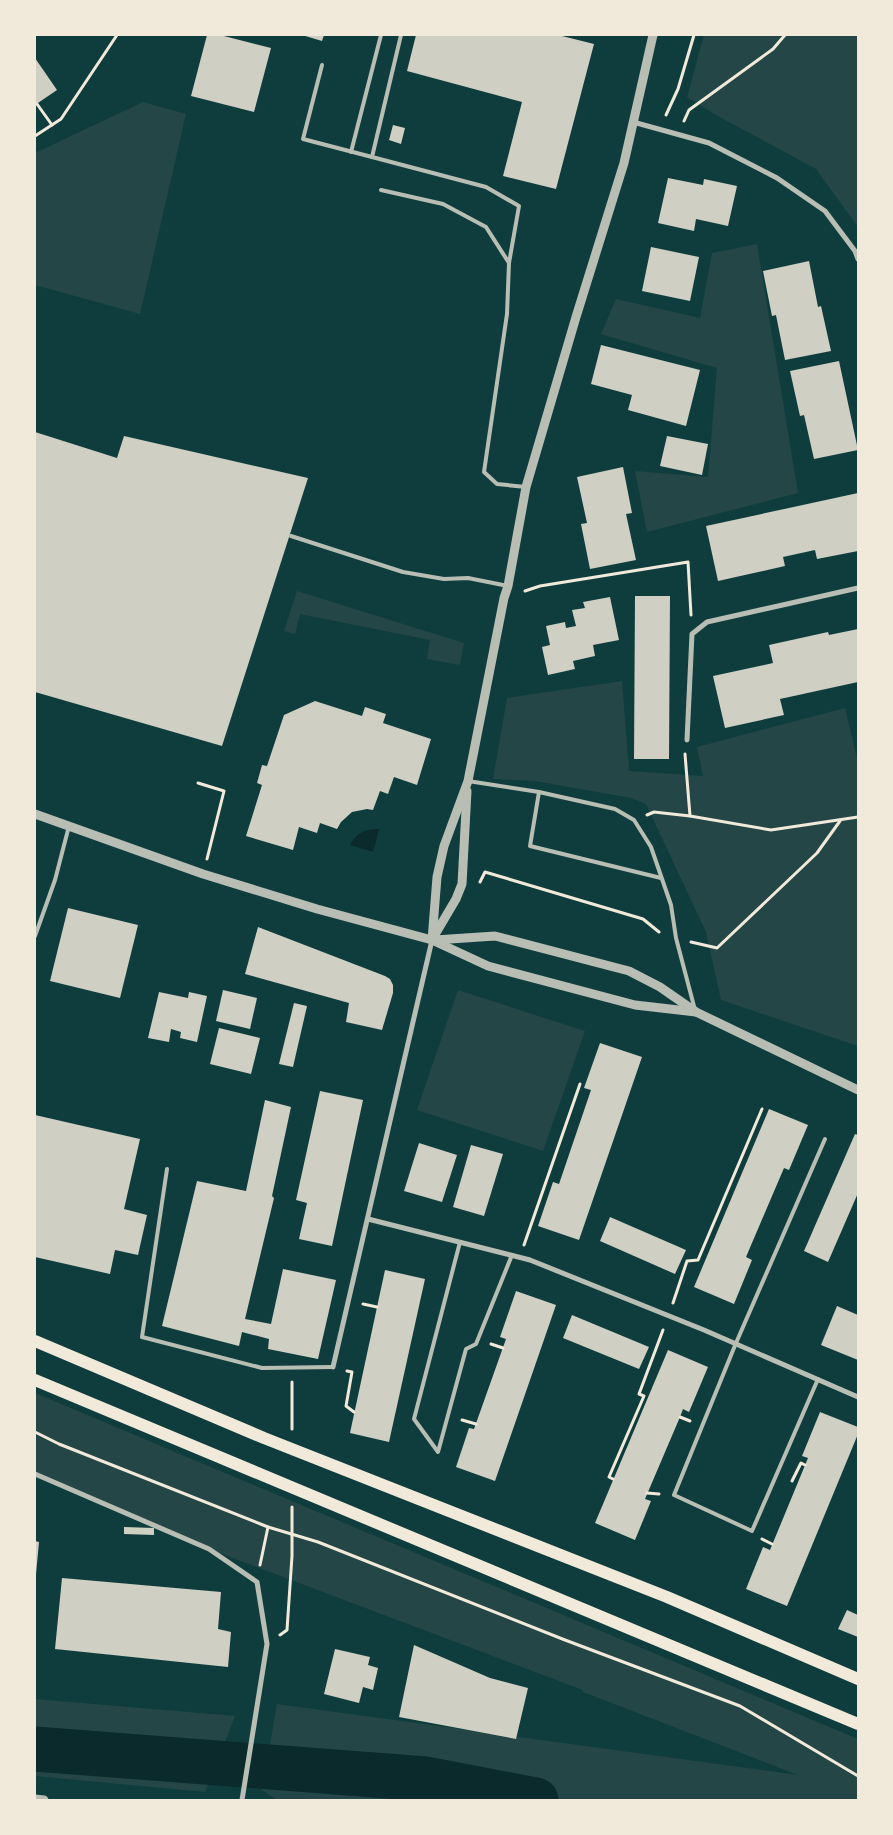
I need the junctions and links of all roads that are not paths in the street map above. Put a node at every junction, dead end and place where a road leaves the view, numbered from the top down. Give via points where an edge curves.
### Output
1 (381, 35) edge
2 (401, 35) edge
3 (653, 35) edge
4 (322, 65) dead end
5 (633, 122) junction
6 (351, 152) junction
7 (372, 157) junction
8 (381, 190) dead end
9 (858, 259) edge
10 (509, 263) junction
11 (526, 488) junction
12 (290, 536) dead end
13 (508, 586) junction
14 (858, 588) edge
15 (687, 740) road end
16 (468, 781) junction
17 (539, 792) junction
18 (35, 814) edge
19 (69, 826) junction
20 (662, 878) junction
21 (35, 936) edge
22 (432, 940) junction
23 (696, 1012) junction
24 (858, 1090) edge
25 (825, 1139) dead end
26 (167, 1170) dead end
27 (368, 1219) junction
28 (460, 1242) junction
29 (512, 1255) junction
30 (35, 1341) edge
31 (736, 1343) junction
32 (333, 1367) joint
33 (818, 1379) junction
34 (35, 1380) edge
35 (858, 1397) edge
36 (35, 1474) edge
37 (858, 1679) edge
38 (858, 1724) edge
39 (35, 1799) edge
40 (44, 1800) edge
41 (242, 1800) edge

1 - 6 lane
2 - 7 lane
3 - 5 street
4 - 6 lane via 303,139
5 - 9 street via 709,143 777,178 826,211
5 - 11 street via 624,163
6 - 7 lane
7 - 10 lane via 486,186 519,206
8 - 10 lane via 443,204 486,227
10 - 11 lane via 506,314 484,472 497,484
11 - 13 street
12 - 13 lane via 403,572 444,579 468,578
13 - 16 street
14 - 15 street via 707,622 692,634
16 - 17 lane
16 - 22 street via 444,846 437,878
16 - 22 street via 462,884
17 - 20 lane via 615,809 634,820 651,847
17 - 20 lane via 530,846
18 - 19 street
19 - 21 lane via 55,880
19 - 22 street via 203,874
20 - 23 lane
22 - 23 street via 488,966 536,980 635,1005
22 - 23 street via 495,936 546,948 629,971
22 - 27 street
23 - 24 street
25 - 31 lane
26 - 32 lane via 142,1337 262,1368
27 - 28 street
27 - 32 street
28 - 29 street
28 - 29 lane via 414,1419 438,1452 466,1349 476,1344
29 - 31 street
30 - 37 main road via 264,1438 667,1596
31 - 33 street
31 - 33 lane via 674,1495 752,1531
33 - 35 street
34 - 38 main road
36 - 41 street via 209,1549 257,1582 267,1644
39 - 40 street

